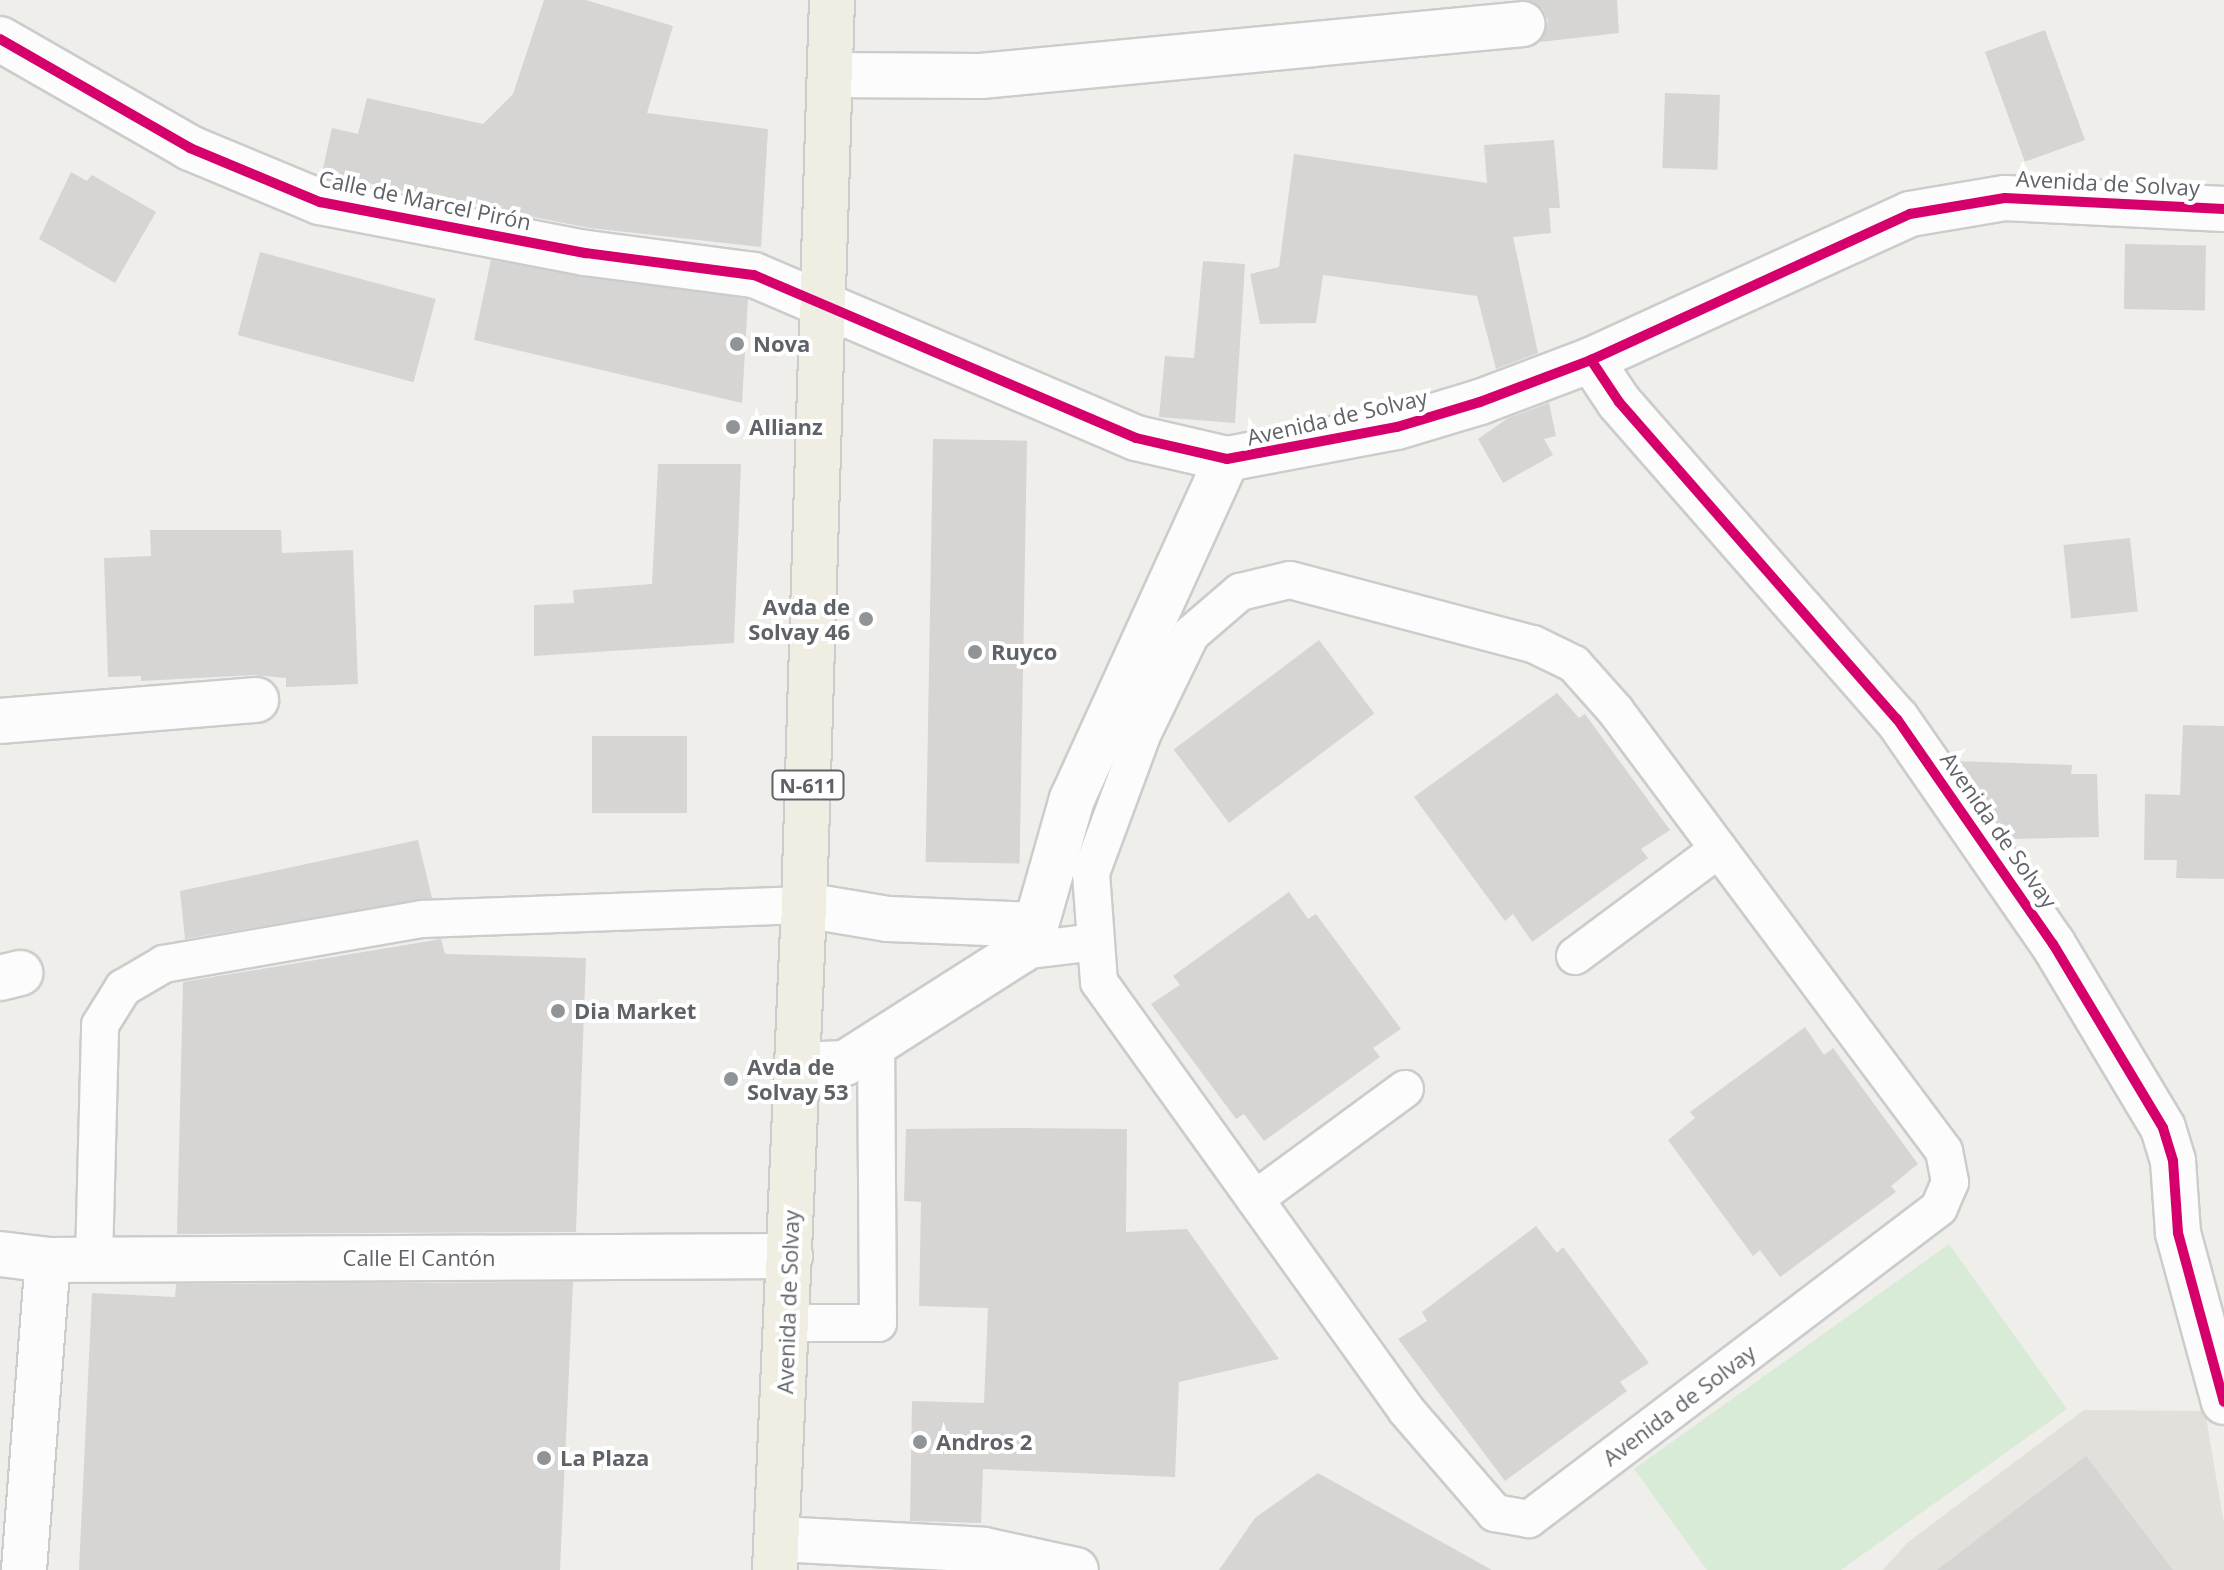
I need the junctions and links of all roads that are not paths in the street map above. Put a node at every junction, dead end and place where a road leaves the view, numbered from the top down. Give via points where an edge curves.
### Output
1 (832, 0) edge
2 (1523, 24) dead end
3 (0, 39) edge
4 (830, 75) junction
5 (2224, 209) edge
6 (825, 303) junction
7 (1591, 360) junction
8 (1227, 459) junction
9 (256, 700) dead end
10 (0, 721) edge
11 (1719, 849) junction
12 (804, 905) junction
13 (1029, 938) junction
14 (1095, 942) junction
15 (1575, 956) dead end
16 (876, 1045) junction
17 (797, 1065) junction
18 (1405, 1089) dead end
19 (1255, 1199) junction
20 (0, 1254) edge
21 (790, 1256) junction
22 (48, 1260) junction
23 (94, 1260) junction
24 (788, 1323) junction
25 (2224, 1402) edge
26 (776, 1555) edge
27 (24, 1570) edge
28 (1076, 1570) edge

1 - 4 highway, Avenida de Solvay / N-611
2 - 4 street via 981,76
3 - 6 street, Calle de Marcel Pirón via 190,148 320,202 586,253 754,275
4 - 6 highway, Avenida de Solvay / N-611
5 - 7 street, Avenida de Solvay via 2005,198 1910,214
6 - 8 street, Avenida de Solvay via 1136,438
6 - 12 highway, Avenida de Solvay / N-611
7 - 8 street, Avenida de Solvay via 1397,427
7 - 25 street, Avenida de Solvay via 1619,402 1897,719 2053,944 2163,1128 2173,1161 2178,1233
8 - 13 street, Avenida de Solvay via 1072,799
9 - 10 street
11 - 14 lane, Avenida de Solvay via 1574,664 1533,644 1290,580 1240,592 1191,634 1142,735 1091,873
11 - 15 lane
11 - 19 lane, Avenida de Solvay via 1944,1151 1950,1182 1939,1208 1529,1519 1495,1513 1407,1411
12 - 13 street
12 - 17 highway, Avenida de Solvay / N-611
12 - 23 lane via 422,919 164,964 123,988 100,1025
13 - 14 lane
13 - 16 street
14 - 19 lane, Avenida de Solvay via 1099,982
16 - 17 street via 845,1063
16 - 24 lane via 878,1323
17 - 21 highway, Avenida de Solvay / N-611
18 - 19 lane
20 - 22 street, Calle El Cantón
21 - 23 street, Calle El Cantón
21 - 24 highway, Avenida de Solvay / N-611
22 - 23 street, Calle El Cantón
22 - 27 street
24 - 26 highway, Avenida de Solvay / N-611
26 - 28 street, Avenida de Solvay via 984,1550

